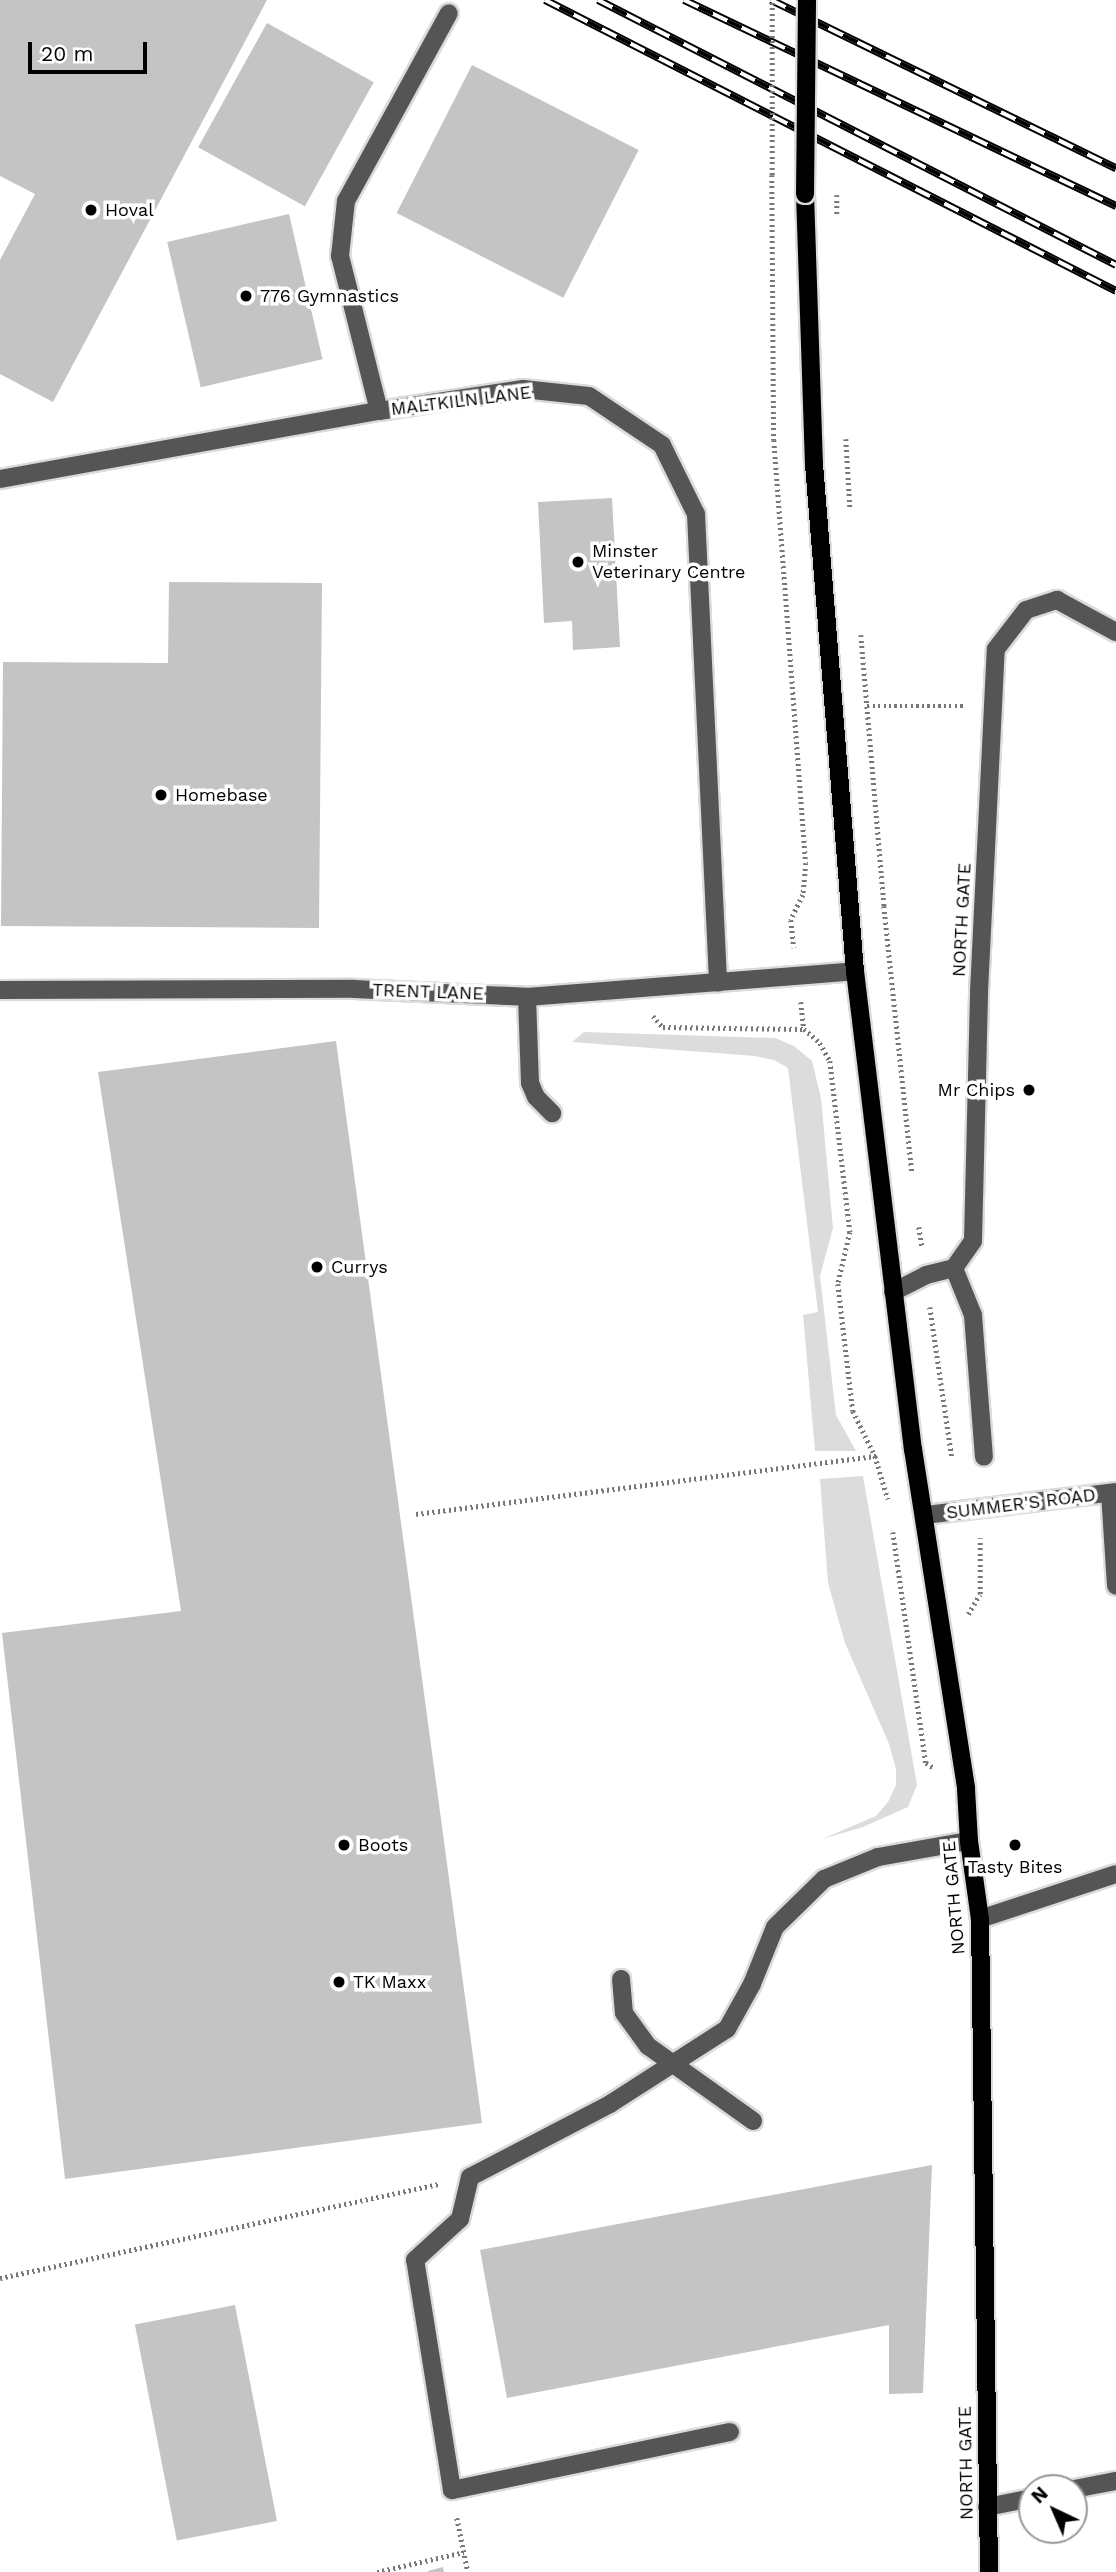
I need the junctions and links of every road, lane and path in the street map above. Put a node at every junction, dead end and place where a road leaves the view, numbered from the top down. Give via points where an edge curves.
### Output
1 (772, 0) edge
2 (807, 0) edge
3 (449, 13) dead end
4 (837, 215) dead end
5 (837, 228) dead end
6 (379, 411) junction
7 (845, 426) dead end
8 (0, 480) edge
9 (851, 517) dead end
10 (859, 623) dead end
11 (1116, 632) edge
12 (867, 706) junction
13 (993, 707) junction
14 (791, 920) dead end
15 (855, 971) junction
16 (718, 982) junction
17 (0, 990) edge
18 (527, 997) junction
19 (663, 1027) dead end
20 (552, 1113) dead end
21 (913, 1178) dead end
22 (917, 1214) dead end
23 (954, 1268) junction
24 (926, 1275) junction
25 (893, 1292) junction
26 (875, 1456) junction
27 (984, 1457) dead end
28 (1113, 1492) edge
29 (979, 1508) junction
30 (890, 1510) dead end
31 (416, 1514) dead end
32 (925, 1515) junction
33 (892, 1523) dead end
34 (1116, 1586) edge
35 (980, 1594) dead end
36 (926, 1763) dead end
37 (969, 1841) junction
38 (1116, 1874) edge
39 (980, 1919) junction
40 (621, 1979) dead end
41 (674, 2065) junction
42 (753, 2121) dead end
43 (470, 2177) junction
44 (0, 2278) edge
45 (730, 2432) dead end
46 (1116, 2481) edge
47 (1088, 2487) edge
48 (452, 2490) junction
49 (1018, 2501) edge
50 (987, 2507) junction
51 (464, 2552) junction
52 (377, 2572) edge
53 (468, 2572) edge
54 (989, 2572) edge

1 - 14 path, bridge via 774,440 806,863 803,895
2 - 15 main road, NORTH GATE, bridge via 804,194 814,464
3 - 6 street via 346,201 340,256
4 - 5 path
6 - 8 street, MALTKILN LANE
6 - 16 street, MALTKILN LANE via 523,389 589,396 662,445 695,514
7 - 9 path
10 - 12 path
11 - 13 street, NORTH GATE via 1057,600 1026,610 996,649
12 - 13 path
12 - 21 path
13 - 23 street, NORTH GATE via 973,1241
15 - 16 street, TRENT LANE
15 - 25 main road, NORTH GATE
16 - 18 street, TRENT LANE
17 - 18 street, TRENT LANE via 354,989
18 - 20 street via 530,1083
19 - 26 path via 804,1029 820,1043 830,1061 850,1232 838,1284 853,1411
22 - 24 path
23 - 24 street
23 - 27 street via 973,1315
24 - 25 street
25 - 32 main road, NORTH GATE
26 - 30 path
26 - 31 path
28 - 29 street, SUMMER'S ROAD
28 - 34 street
29 - 32 street, SUMMER'S ROAD
29 - 35 path
32 - 37 main road, NORTH GATE via 966,1789
33 - 36 path
37 - 39 main road, NORTH GATE
37 - 41 street via 878,1857 824,1879 775,1927 727,2029
38 - 39 street
39 - 50 main road, NORTH GATE
40 - 41 street via 624,2014 648,2046
41 - 42 street
41 - 43 street
43 - 44 path
43 - 48 street via 460,2219 415,2260
45 - 48 street
46 - 47 street
48 - 51 path
49 - 50 street
50 - 54 main road, NORTH GATE
51 - 52 path
51 - 53 path

